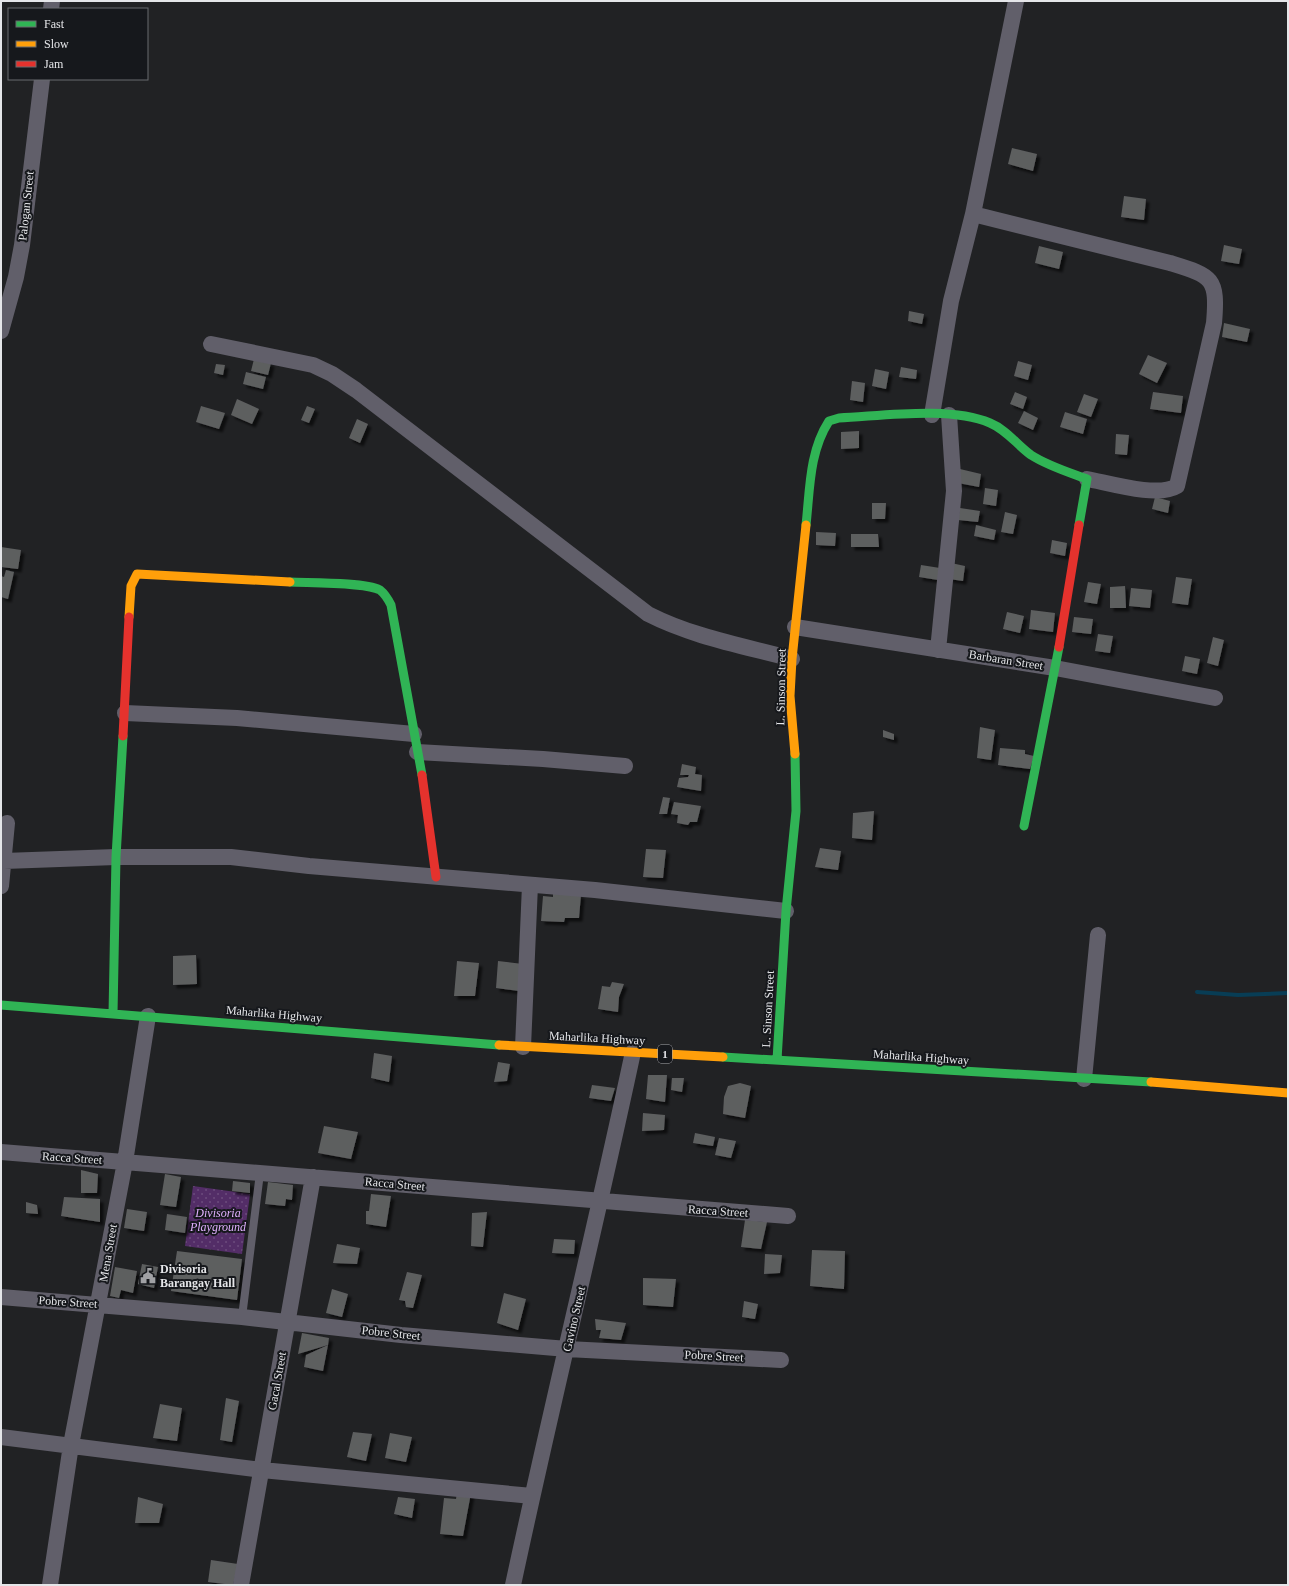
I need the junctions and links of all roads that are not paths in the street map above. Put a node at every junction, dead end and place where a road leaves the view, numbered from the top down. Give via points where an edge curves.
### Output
1 (1016, 1) edge
2 (42, 80) edge
3 (973, 214) junction
4 (1, 331) edge
5 (211, 344) dead end
6 (932, 415) junction
7 (949, 415) junction
8 (1087, 479) junction
9 (795, 627) junction
10 (938, 650) junction
11 (792, 659) junction
12 (1055, 668) junction
13 (1215, 698) dead end
14 (125, 713) junction
15 (414, 734) junction
16 (417, 752) junction
17 (625, 766) dead end
18 (7, 823) dead end
19 (1024, 826) dead end
20 (116, 857) junction
21 (4, 861) junction
22 (436, 877) junction
23 (530, 885) junction
24 (1, 886) edge
25 (786, 911) junction
26 (1098, 934) dead end
27 (1, 1005) edge
28 (113, 1014) junction
29 (148, 1016) junction
30 (523, 1047) junction
31 (633, 1052) junction
32 (777, 1060) junction
33 (1084, 1079) junction
34 (1288, 1093) edge
35 (1, 1152) edge
36 (125, 1162) junction
37 (260, 1173) junction
38 (313, 1177) junction
39 (601, 1201) junction
40 (788, 1216) dead end
41 (1, 1297) edge
42 (98, 1304) junction
43 (242, 1317) junction
44 (287, 1322) junction
45 (567, 1349) junction
46 (781, 1360) dead end
47 (1, 1437) edge
48 (71, 1445) junction
49 (262, 1470) junction
50 (532, 1496) junction
51 (50, 1585) edge
52 (241, 1585) edge
53 (513, 1585) edge

1 - 3 street
2 - 4 street, Palogan Street via 22,245
3 - 6 street via 951,302
3 - 8 street via 1170,263 1197,272 1208,279 1214,289 1214,323 1176,486 1170,490 1134,488
5 - 11 street via 293,360 327,371 356,390 648,614 668,625 701,636
6 - 7 main road
6 - 9 main road, L. Sinson Street via 839,418 829,421 820,435 814,455
7 - 8 main road via 992,424 1032,455
7 - 10 street via 954,490
8 - 12 main road
9 - 10 street, Barbaran Street
9 - 11 main road, L. Sinson Street
10 - 12 street, Barbaran Street
11 - 25 main road, L. Sinson Street via 791,722 797,785 794,846
12 - 13 street, Barbaran Street
12 - 19 main road
14 - 15 street via 237,718
14 - 15 main road via 131,586 137,574 366,586 379,589 386,594 391,605
14 - 20 main road
15 - 16 main road
16 - 17 street
16 - 22 main road
18 - 21 street
20 - 21 street
20 - 22 street via 231,857
20 - 28 main road
21 - 24 street
22 - 23 street
23 - 25 street
23 - 30 street
25 - 32 main road, L. Sinson Street
26 - 33 street
27 - 28 main road, Maharlika Highway / 1
28 - 29 main road, Maharlika Highway / 1
29 - 30 main road, Maharlika Highway / 1
29 - 36 street, Mena Street
30 - 31 main road, Maharlika Highway / 1
31 - 32 main road, Maharlika Highway / 1
31 - 39 street, Gavino Street
32 - 33 main road, Maharlika Highway / 1
33 - 34 main road, Maharlika Highway / 1
35 - 36 street, Racca Street
36 - 37 street, Racca Street
36 - 42 street, Mena Street
37 - 38 street, Racca Street
37 - 43 lane
38 - 39 street, Racca Street
38 - 44 street, Gacal Street
39 - 40 street, Racca Street
39 - 45 street, Gavino Street
41 - 42 street, Pobre Street
42 - 43 street, Pobre Street
42 - 48 street, Mena Street
43 - 44 street, Pobre Street
44 - 45 street, Pobre Street
44 - 49 street, Gacal Street
45 - 46 street, Pobre Street
45 - 50 street, Gavino Street
47 - 48 street
48 - 49 street
48 - 51 street, Mena Street
49 - 50 street
49 - 52 street, Gacal Street
50 - 53 street, Gavino Street

